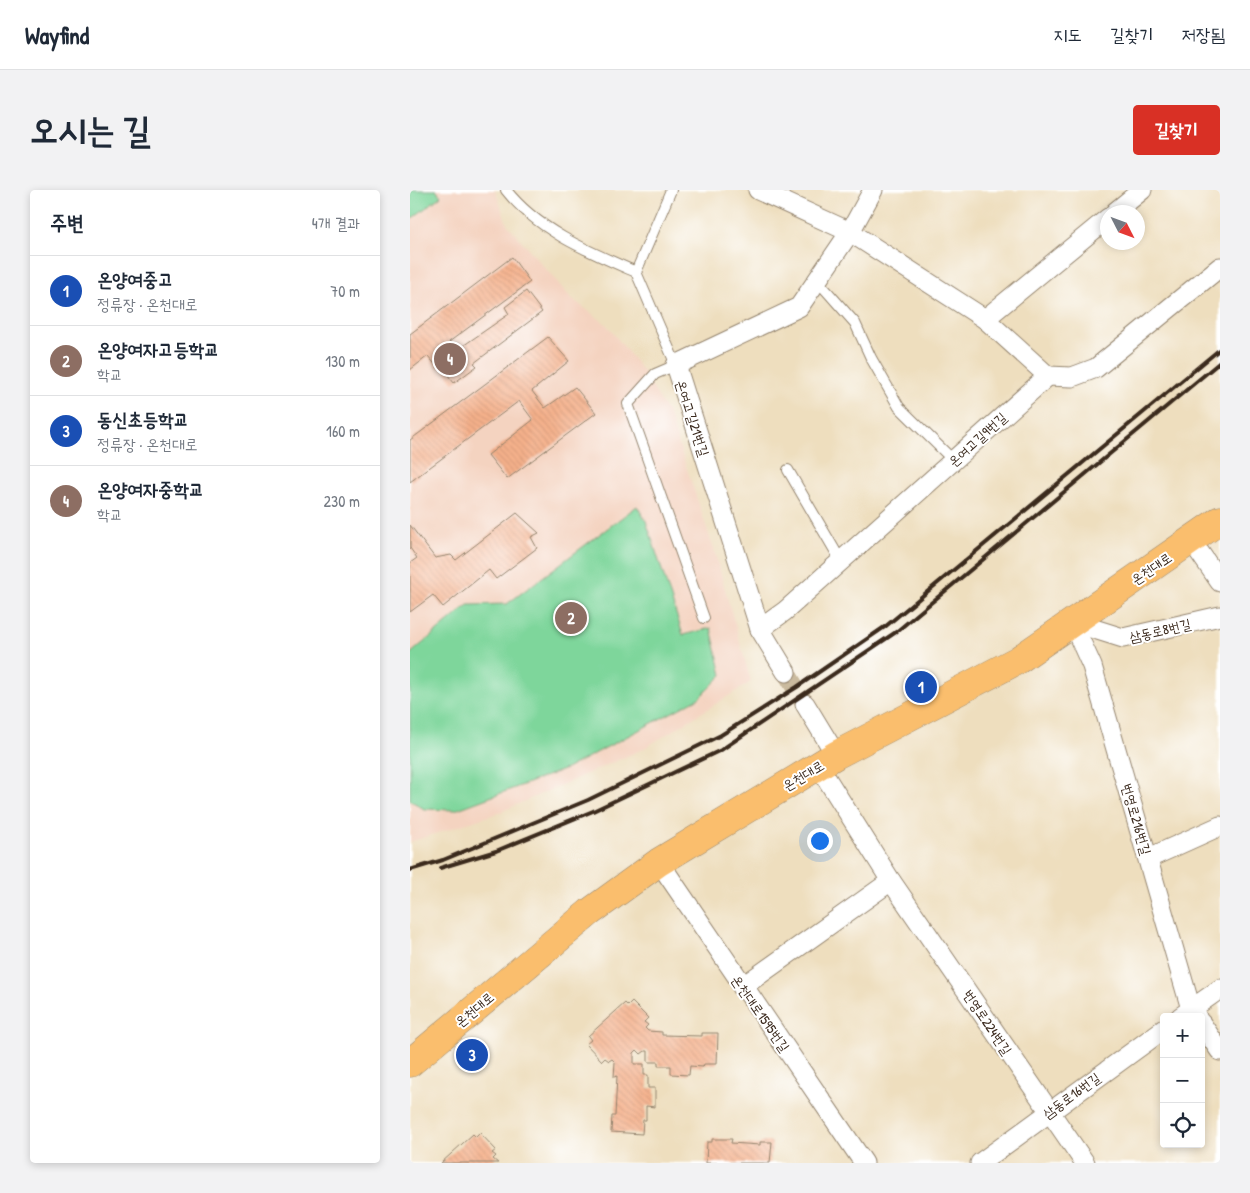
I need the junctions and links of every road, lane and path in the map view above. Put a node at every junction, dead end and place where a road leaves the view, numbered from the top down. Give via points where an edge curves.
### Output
1 (506, 190) edge
2 (671, 190) edge
3 (758, 190) edge
4 (872, 190) edge
5 (1142, 190) edge
6 (1124, 205) edge
7 (1100, 225) edge
8 (850, 232) junction
9 (1220, 267) edge
10 (636, 272) junction
11 (817, 280) junction
12 (985, 319) junction
13 (676, 365) junction
14 (1048, 376) junction
15 (953, 460) junction
16 (788, 470) dead end
17 (1220, 520) edge
18 (1191, 540) junction
19 (841, 561) junction
20 (1220, 582) edge
21 (1220, 616) edge
22 (704, 618) dead end
23 (1072, 622) junction
24 (760, 629) junction
25 (786, 672) tunnel mouth
26 (806, 704) tunnel mouth
27 (827, 760) junction
28 (1220, 826) edge
29 (1149, 858) junction
30 (659, 862) junction
31 (891, 881) junction
32 (742, 987) junction
33 (1220, 989) edge
34 (1191, 1013) edge
35 (1195, 1013) edge
36 (1160, 1032) edge
37 (1205, 1032) edge
38 (1220, 1051) edge
39 (410, 1063) edge
40 (1049, 1111) junction
41 (864, 1163) edge
42 (980, 1163) edge
43 (1085, 1163) edge

1 - 10 lane via 518,205 575,246
2 - 10 lane
3 - 8 street
4 - 8 street, 온여고길21번길
5 - 6 street
7 - 12 street
8 - 11 street, 온여고길21번길
8 - 12 street
9 - 14 street via 1096,368 1072,377
10 - 13 lane
11 - 13 street, 온여고길21번길 via 799,307
11 - 15 lane via 855,323 899,407
12 - 14 street
13 - 22 lane via 655,374 628,404
13 - 24 street, 온여고길21번길
14 - 15 street, 온여고길9번길
15 - 19 street, 온여고길9번길
16 - 19 lane
17 - 18 main road, 온천대로
18 - 20 street
18 - 23 main road, 온천대로
19 - 24 street, 온여고길9번길
21 - 23 street, 삼동로8번길 via 1123,638
23 - 27 main road, 온천대로 via 1018,660
23 - 29 street, 번영로216번길 via 1092,666
24 - 25 street
26 - 27 street
27 - 30 main road, 온천대로
27 - 31 street, 번영로224번길
28 - 29 street
29 - 34 street, 번영로216번길
30 - 32 street, 온천대로1595번길
30 - 39 main road, 온천대로 via 590,912
31 - 32 street
31 - 40 street, 번영로224번길
32 - 41 street, 온천대로1595번길
33 - 35 street
36 - 40 street, 삼동로16번길
37 - 38 street, 번영로216번길
40 - 42 street, 삼동로16번길
40 - 43 street, 번영로224번길

